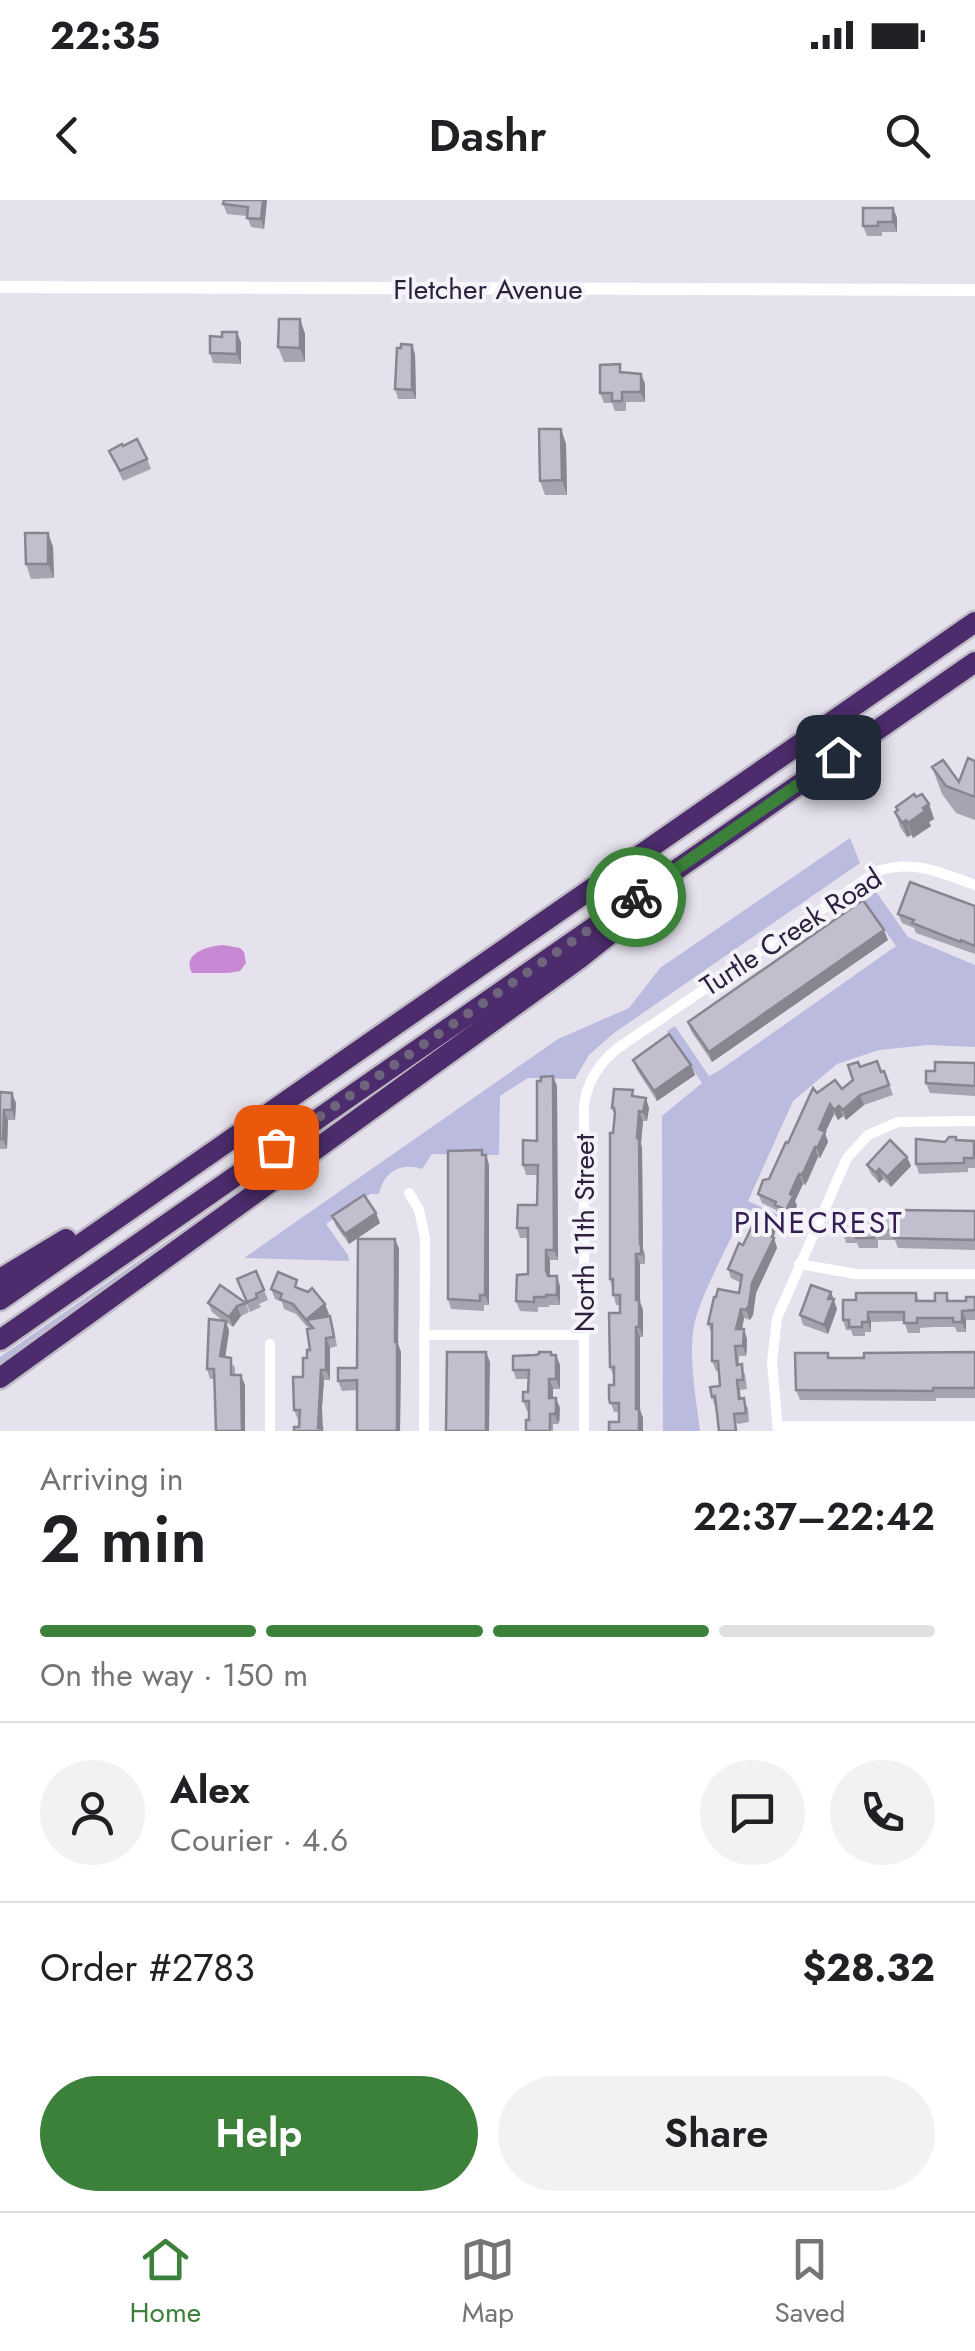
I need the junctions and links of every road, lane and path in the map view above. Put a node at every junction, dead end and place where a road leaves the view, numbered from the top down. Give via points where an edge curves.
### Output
1 (0, 287) edge
2 (975, 290) edge
3 (975, 622) edge
4 (975, 662) edge
5 (810, 776) junction
6 (975, 885) edge
7 (618, 1048) joint
8 (975, 1121) edge
9 (243, 1131) junction
10 (409, 1193) dead end
11 (800, 1264) junction
12 (975, 1274) edge
13 (0, 1279) edge
14 (0, 1300) edge
15 (584, 1334) junction
16 (424, 1335) junction
17 (0, 1340) edge
18 (270, 1344) dead end
19 (0, 1378) edge
20 (975, 1426) edge
21 (777, 1429) edge
22 (270, 1431) edge
23 (424, 1431) edge
24 (584, 1431) edge

1 - 2 street, Fletcher Avenue
3 - 9 highway
4 - 5 highway
5 - 17 highway
5 - 19 highway via 579,959
6 - 7 street, Turtle Creek Road via 920,866 878,871
7 - 15 street, North 11th Street via 595,1072 584,1106
8 - 11 street via 908,1120 874,1131 848,1158
9 - 13 highway
9 - 14 highway
10 - 16 street via 424,1238
11 - 12 street via 856,1274
11 - 21 street via 773,1339
15 - 16 street
15 - 24 street, North 11th Street
16 - 23 street
18 - 22 street
20 - 21 street

